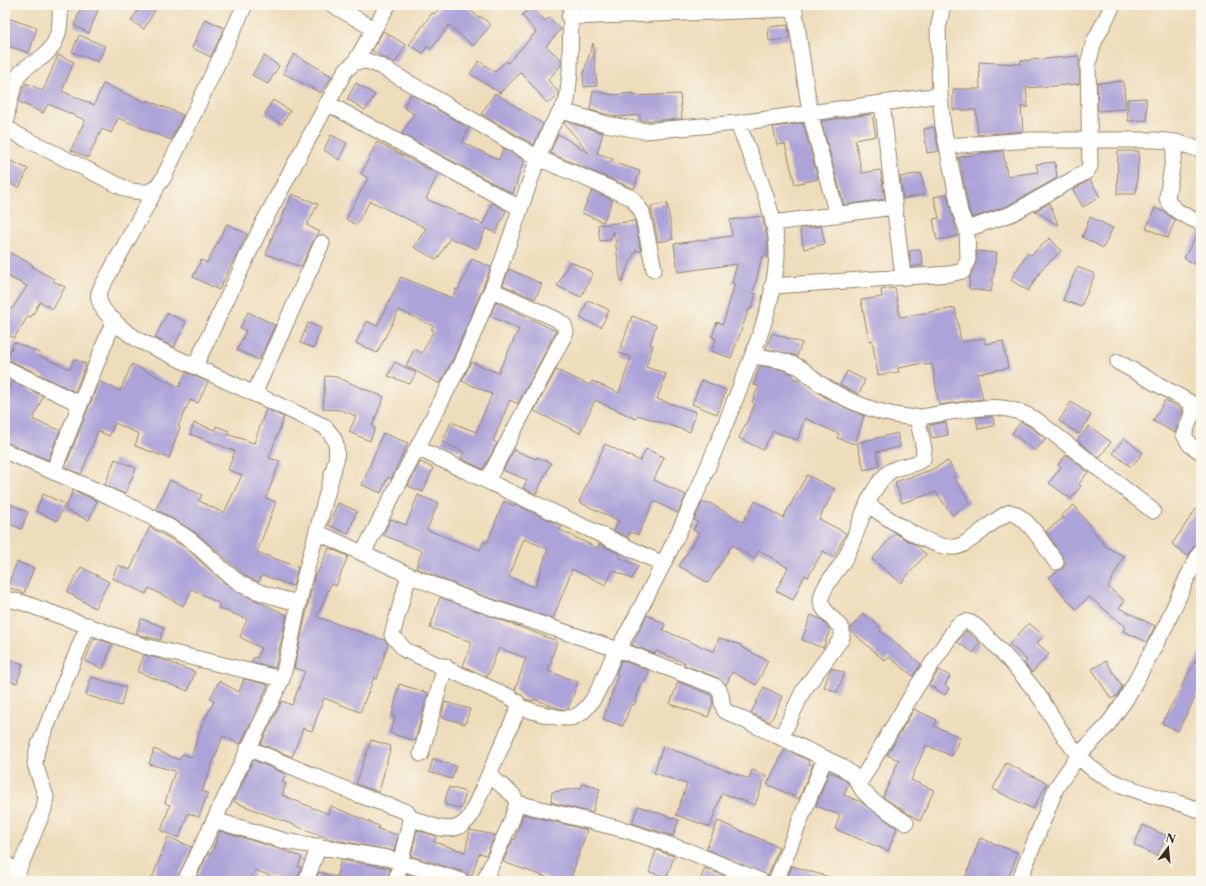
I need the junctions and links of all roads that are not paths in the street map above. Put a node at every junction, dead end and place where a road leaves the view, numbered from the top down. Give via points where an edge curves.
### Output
1 (60, 5) edge
2 (245, 5) edge
3 (334, 5) edge
4 (388, 5) edge
5 (943, 5) edge
6 (1113, 5) edge
7 (794, 7) edge
8 (570, 11) edge
9 (374, 29) junction
10 (355, 62) junction
11 (940, 95) junction
12 (882, 103) junction
13 (328, 104) junction
14 (562, 111) junction
15 (810, 113) junction
16 (738, 123) junction
17 (6, 128) edge
18 (1088, 141) junction
19 (1176, 142) junction
20 (947, 146) junction
21 (1201, 150) edge
22 (538, 158) junction
23 (158, 187) junction
24 (894, 207) junction
25 (520, 208) junction
26 (837, 214) junction
27 (773, 222) junction
28 (1201, 223) edge
29 (967, 229) junction
30 (322, 243) dead end
31 (654, 269) dead end
32 (903, 277) junction
33 (772, 286) junction
34 (492, 290) junction
35 (114, 320) junction
36 (753, 356) junction
37 (1118, 362) dead end
38 (195, 366) junction
39 (5, 368) edge
40 (254, 394) junction
41 (80, 404) junction
42 (917, 417) junction
43 (417, 448) junction
44 (5, 450) edge
45 (1201, 452) edge
46 (53, 472) junction
47 (487, 481) junction
48 (868, 505) junction
49 (1153, 511) dead end
50 (316, 532) junction
51 (1201, 552) edge
52 (363, 553) junction
53 (1056, 562) dead end
54 (663, 564) junction
55 (409, 575) junction
56 (5, 599) edge
57 (298, 603) junction
58 (88, 626) junction
59 (622, 652) junction
60 (446, 666) junction
61 (282, 679) junction
62 (519, 707) junction
63 (781, 738) junction
64 (248, 748) junction
65 (421, 754) dead end
66 (1078, 756) junction
67 (825, 758) junction
68 (489, 775) junction
69 (859, 784) junction
70 (517, 803) junction
71 (1201, 811) edge
72 (410, 818) junction
73 (214, 820) junction
74 (906, 823) dead end
75 (319, 846) junction
76 (401, 862) junction
77 (5, 863) edge
78 (16, 878) edge
79 (185, 881) edge
80 (306, 881) edge
81 (396, 881) edge
82 (461, 881) edge
83 (484, 881) edge
84 (761, 881) edge
85 (776, 881) edge
86 (1019, 881) edge

1 - 17 street via 61,24 54,44 42,58 19,76 6,115
2 - 23 street
3 - 9 street
4 - 9 street
5 - 11 street via 938,29
6 - 18 street via 1090,54 1088,64
7 - 8 street
7 - 15 street
8 - 14 street via 570,89
9 - 10 street
10 - 13 street via 345,71
10 - 22 street via 367,61 380,66
11 - 12 street
11 - 20 street
12 - 15 street
12 - 24 street
13 - 25 street
13 - 38 street via 263,223
14 - 16 street via 606,124 644,131
14 - 22 street via 551,128
15 - 16 street
15 - 26 street
16 - 27 street via 765,193
17 - 23 street via 128,190 145,193
18 - 19 street
18 - 20 street via 1023,140
18 - 29 street via 1090,166 1082,176 1011,214
19 - 21 street
19 - 28 street via 1167,198 1174,208
20 - 29 street via 960,212
22 - 25 street
22 - 31 street via 632,198 642,212
23 - 35 street via 100,290 99,299
24 - 26 street
24 - 32 street
25 - 34 street
26 - 27 street
27 - 33 street via 777,256
29 - 32 street via 968,259 963,271
30 - 40 street
32 - 33 street
33 - 36 street
34 - 43 street via 462,361
34 - 47 street via 556,318 564,325 566,332
35 - 38 street via 140,341
35 - 41 street
36 - 42 street via 799,366 820,384 864,405 890,413
36 - 54 street via 716,449
37 - 45 street via 1191,403 1192,414 1184,435 1190,444
38 - 40 street
39 - 41 street
40 - 50 street via 324,426 338,445
41 - 46 street
42 - 48 street via 924,449 923,459 916,464 895,468 889,472 879,482
42 - 49 street via 990,407 1006,407 1021,411 1035,419
43 - 47 street
43 - 52 street
44 - 46 street
46 - 57 street via 112,498 184,536 243,585 261,593
47 - 54 street
48 - 53 street via 924,539 949,548 961,546 1010,512 1018,514
48 - 63 street via 844,559 821,599 822,607 842,629 842,638 803,691
50 - 52 street
50 - 57 street
51 - 66 street via 1166,625 1126,698 1106,727
52 - 55 street
54 - 59 street via 623,640
55 - 59 street via 475,602
55 - 60 street via 392,635 406,650
56 - 58 street via 21,602
57 - 61 street
58 - 61 street via 144,646
58 - 78 street via 37,750 35,764 46,797 44,809
59 - 62 street via 590,704 584,712 575,717 566,718
59 - 63 street via 715,686 722,694 721,702 725,711
60 - 62 street via 510,697
60 - 65 street
61 - 64 street
62 - 68 street
63 - 67 street
64 - 72 street via 358,795 407,812
64 - 73 street
66 - 69 street via 1040,699 1003,654 976,627 968,622 962,622 916,688
66 - 71 street via 1098,773 1116,782
66 - 86 street via 1056,788
67 - 69 street via 841,766 854,776
67 - 85 street
68 - 70 street via 513,795
68 - 72 street via 470,817 463,826 454,830
69 - 74 street via 873,800
70 - 83 street
70 - 84 street via 638,834
72 - 76 street
73 - 75 street via 285,841
73 - 79 street
75 - 76 street
75 - 80 street
76 - 81 street
76 - 82 street
77 - 78 street via 12,868

